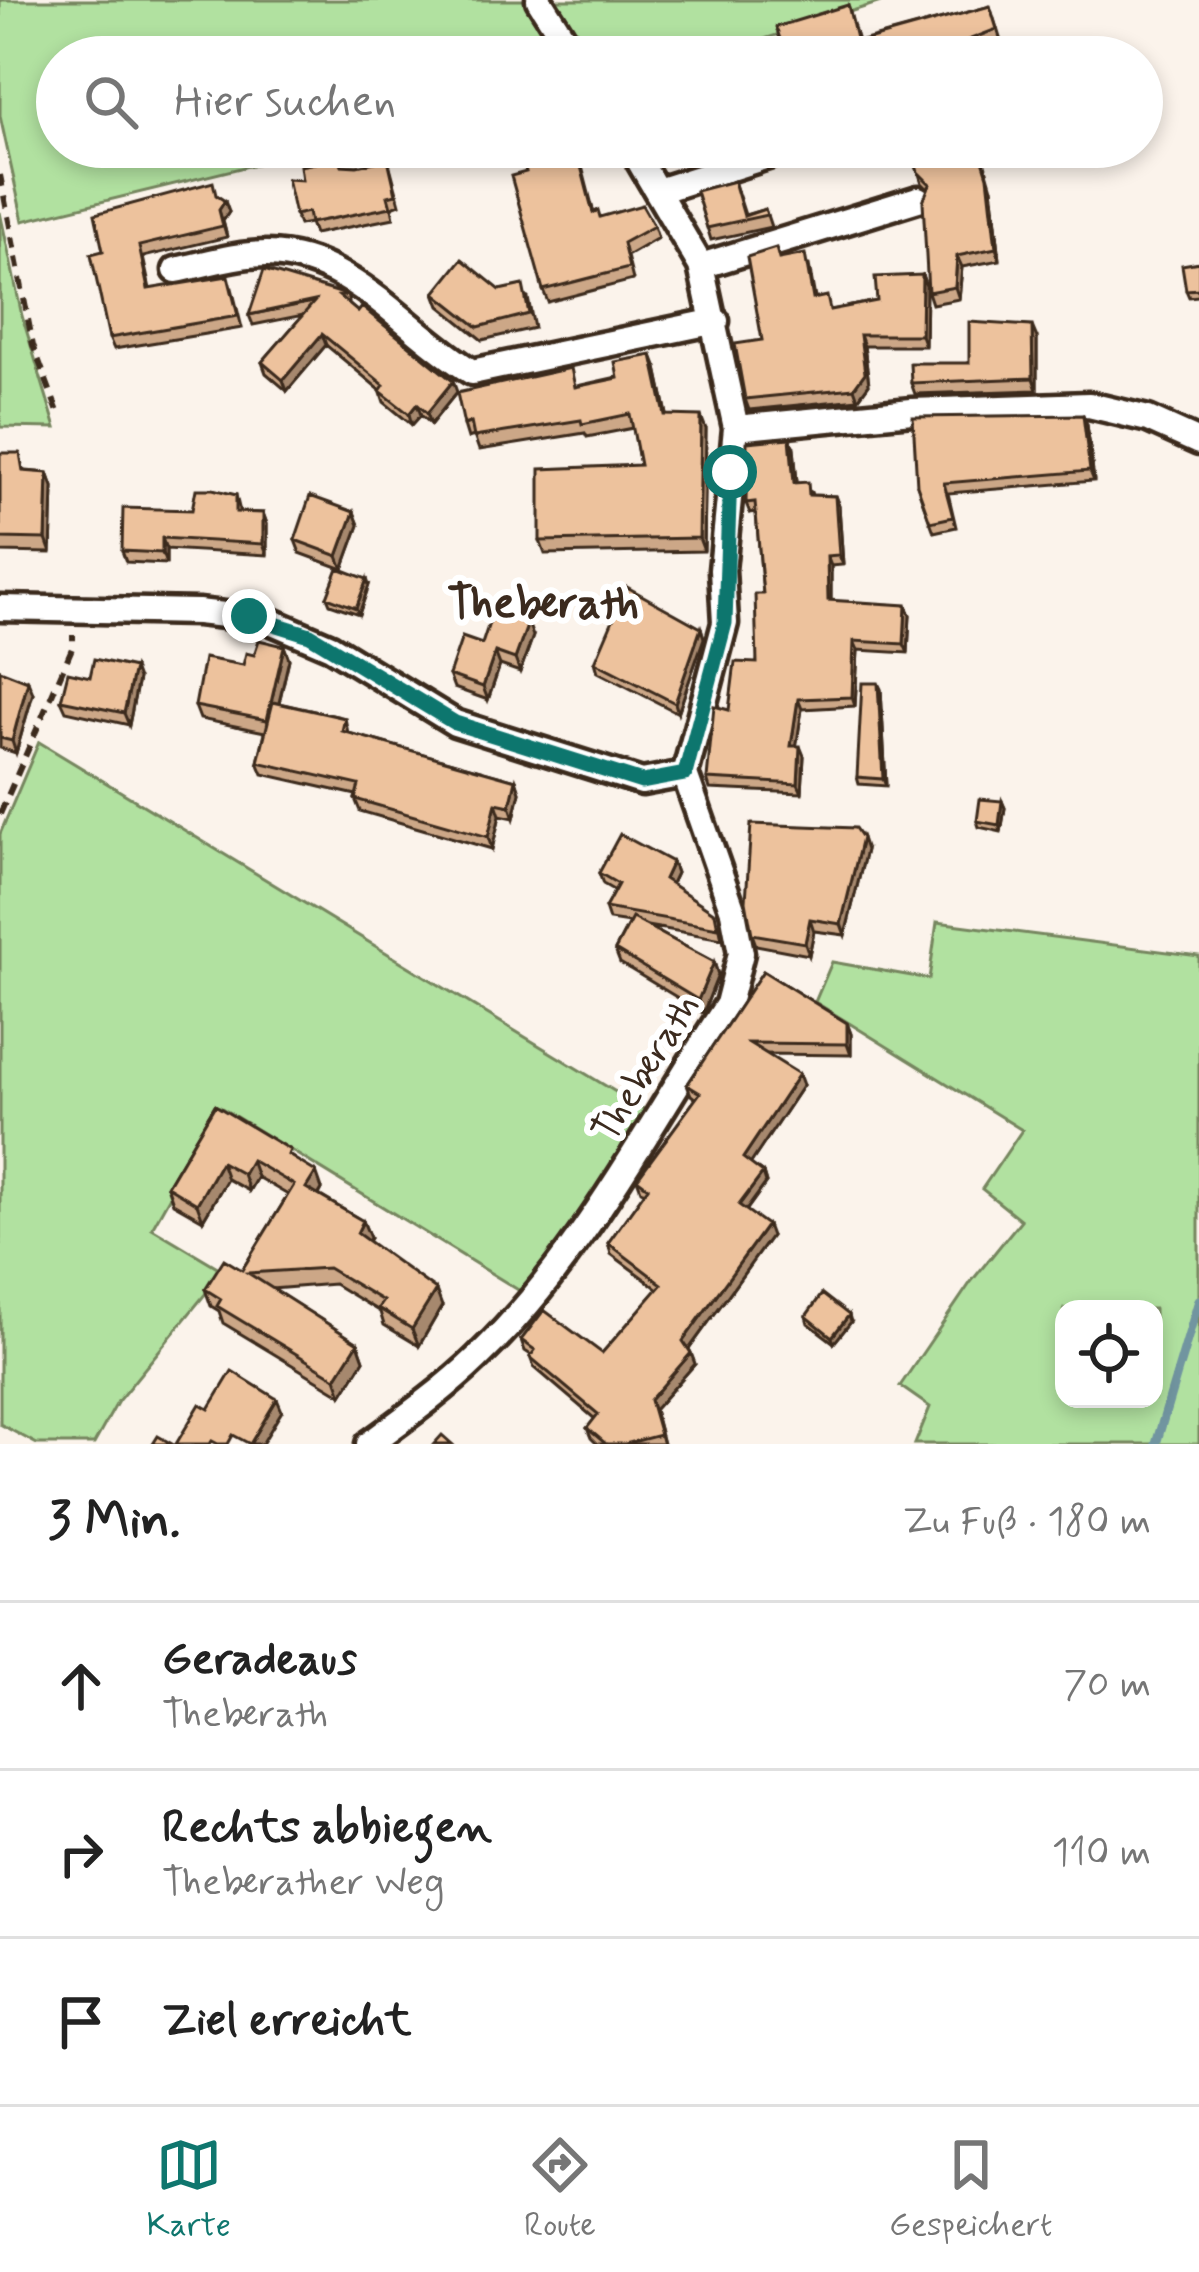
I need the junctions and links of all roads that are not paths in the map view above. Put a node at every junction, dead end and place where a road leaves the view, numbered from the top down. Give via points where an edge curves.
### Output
1 (539, 0) edge
2 (562, 36) edge
3 (645, 168) edge
4 (729, 168) edge
5 (658, 190) junction
6 (918, 199) edge
7 (701, 266) junction
8 (176, 270) dead end
9 (716, 321) junction
10 (736, 428) junction
11 (1199, 442) edge
12 (0, 608) edge
13 (685, 774) junction
14 (369, 1444) edge

1 - 2 street
3 - 5 street
4 - 5 street
5 - 7 street
6 - 7 street
7 - 9 street
8 - 9 street via 263,254 304,260 364,287 472,372
9 - 10 street
10 - 11 street via 912,410 1089,406
10 - 13 street via 725,623
12 - 13 street via 268,620 321,641 455,723 642,782
13 - 14 street, Theberath via 734,911 741,953 728,1004 553,1268 480,1355

